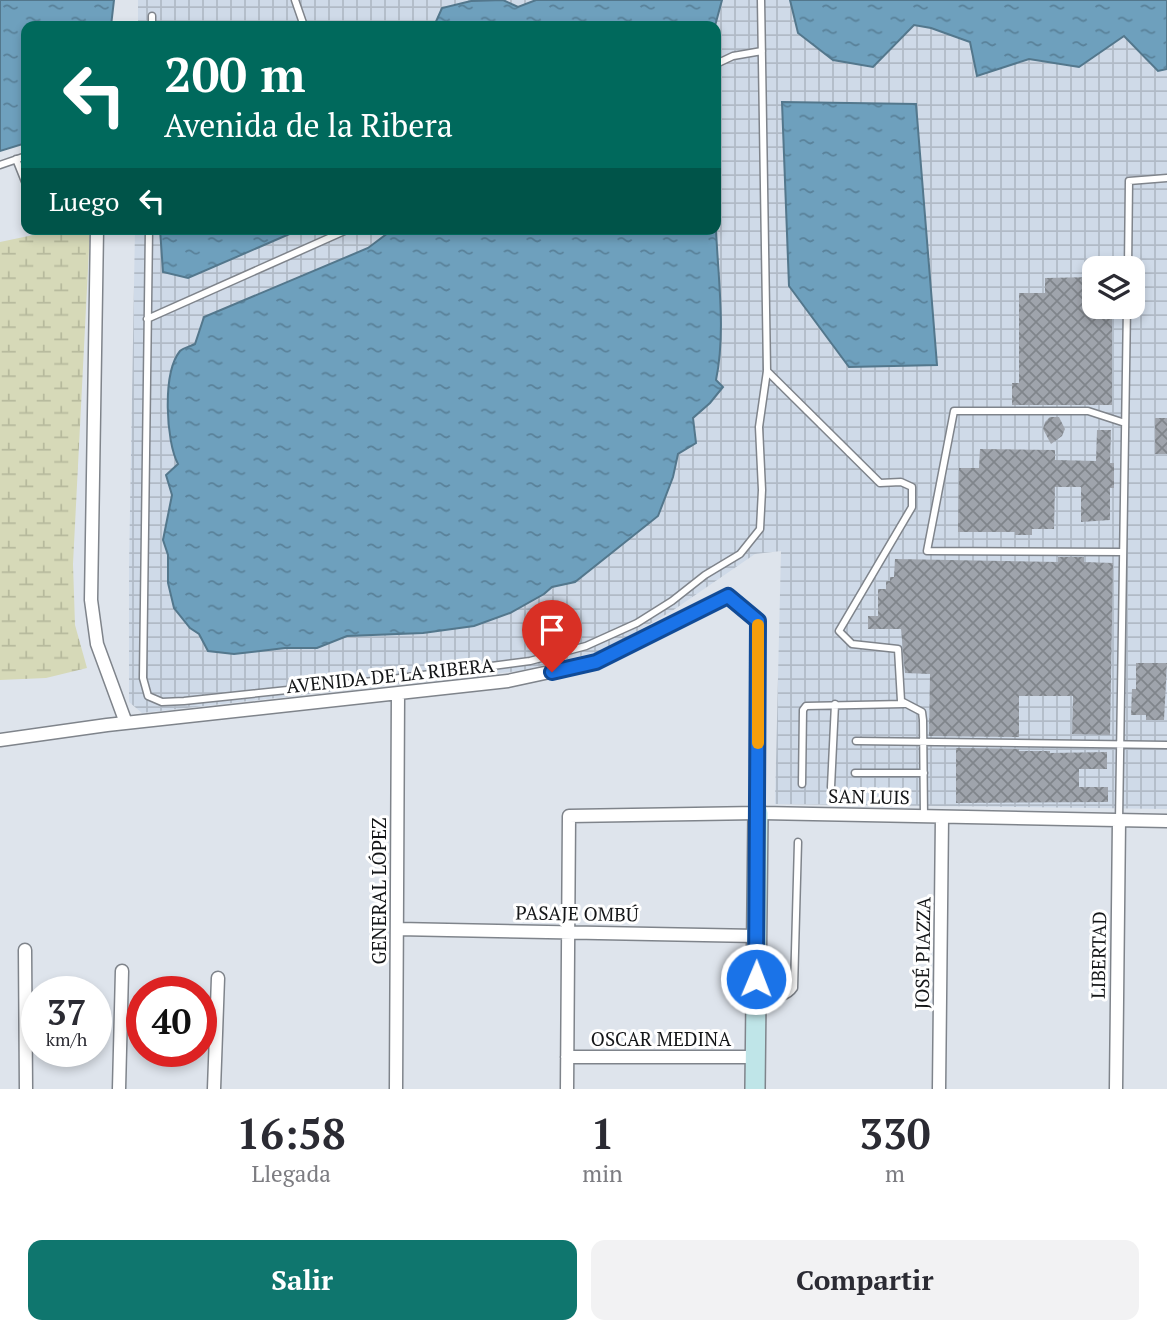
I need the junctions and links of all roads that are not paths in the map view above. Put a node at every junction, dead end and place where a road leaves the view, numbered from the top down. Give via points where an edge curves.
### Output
1 (295, 0) edge
2 (761, 0) edge
3 (152, 16) dead end
4 (152, 21) edge
5 (302, 21) edge
6 (761, 51) junction
7 (721, 62) edge
8 (21, 158) edge
9 (16, 159) junction
10 (0, 165) edge
11 (21, 172) edge
12 (1167, 178) edge
13 (97, 235) edge
14 (149, 235) edge
15 (336, 235) edge
16 (1128, 256) edge
17 (147, 319) junction
18 (1127, 319) edge
19 (767, 371) junction
20 (1125, 424) junction
21 (1123, 552) junction
22 (398, 694) junction
23 (835, 704) junction
24 (904, 704) junction
25 (126, 723) junction
26 (0, 740) edge
27 (856, 741) dead end
28 (924, 742) junction
29 (1120, 744) junction
30 (1167, 746) edge
31 (855, 773) dead end
32 (924, 773) junction
33 (802, 784) dead end
34 (831, 788) dead end
35 (758, 813) junction
36 (924, 816) junction
37 (942, 817) junction
38 (1119, 821) junction
39 (1167, 821) edge
40 (797, 842) dead end
41 (398, 929) junction
42 (568, 932) junction
43 (756, 936) junction
44 (25, 950) dead end
45 (122, 971) dead end
46 (218, 978) dead end
47 (756, 1001) junction
48 (567, 1057) junction
49 (755, 1057) junction
50 (26, 1089) edge
51 (119, 1089) edge
52 (214, 1089) edge
53 (396, 1089) edge
54 (567, 1089) edge
55 (755, 1089) edge
56 (940, 1089) edge
57 (1116, 1089) edge

1 - 5 lane
2 - 6 lane
3 - 4 lane
6 - 7 lane
6 - 19 lane
8 - 9 lane
9 - 10 lane
9 - 11 lane
12 - 16 lane via 1129,181
13 - 25 street via 91,600 97,644
14 - 17 lane
15 - 17 lane
17 - 19 lane via 143,678 148,696 162,702 530,661 586,646 637,623 740,554 760,529 759,427
18 - 20 lane
19 - 24 lane via 880,483 912,486 912,506 839,631 852,644 898,649
20 - 21 lane
20 - 21 lane via 1088,411 954,411 927,551
21 - 29 lane
22 - 25 street, AVENIDA DE LA RIBERA
22 - 35 street, AVENIDA DE LA RIBERA via 509,681 596,662 728,596 758,621
22 - 41 street, GENERAL LÓPEZ
23 - 24 lane
23 - 33 lane via 810,704 803,710
23 - 34 lane
24 - 28 lane via 922,712
25 - 26 street, AVENIDA DE LA RIBERA
27 - 28 lane
28 - 29 lane
28 - 32 lane
29 - 30 lane
29 - 38 lane
31 - 32 lane
32 - 36 lane
35 - 36 street, SAN LUIS
35 - 42 street, SAN LUIS via 569,816
35 - 43 street
36 - 37 street, SAN LUIS
37 - 38 street, SAN LUIS
37 - 56 street, JOSÉ PIAZZA
38 - 39 street, SAN LUIS
38 - 57 street, LIBERTAD
40 - 47 lane via 794,988 781,997
41 - 42 street, PASAJE OMBÚ
41 - 53 street, GENERAL LÓPEZ
42 - 43 street, PASAJE OMBÚ
42 - 48 street
43 - 47 street
44 - 50 street
45 - 51 street
46 - 52 street
47 - 49 street
48 - 49 street, OSCAR MEDINA
48 - 54 street
49 - 55 street

